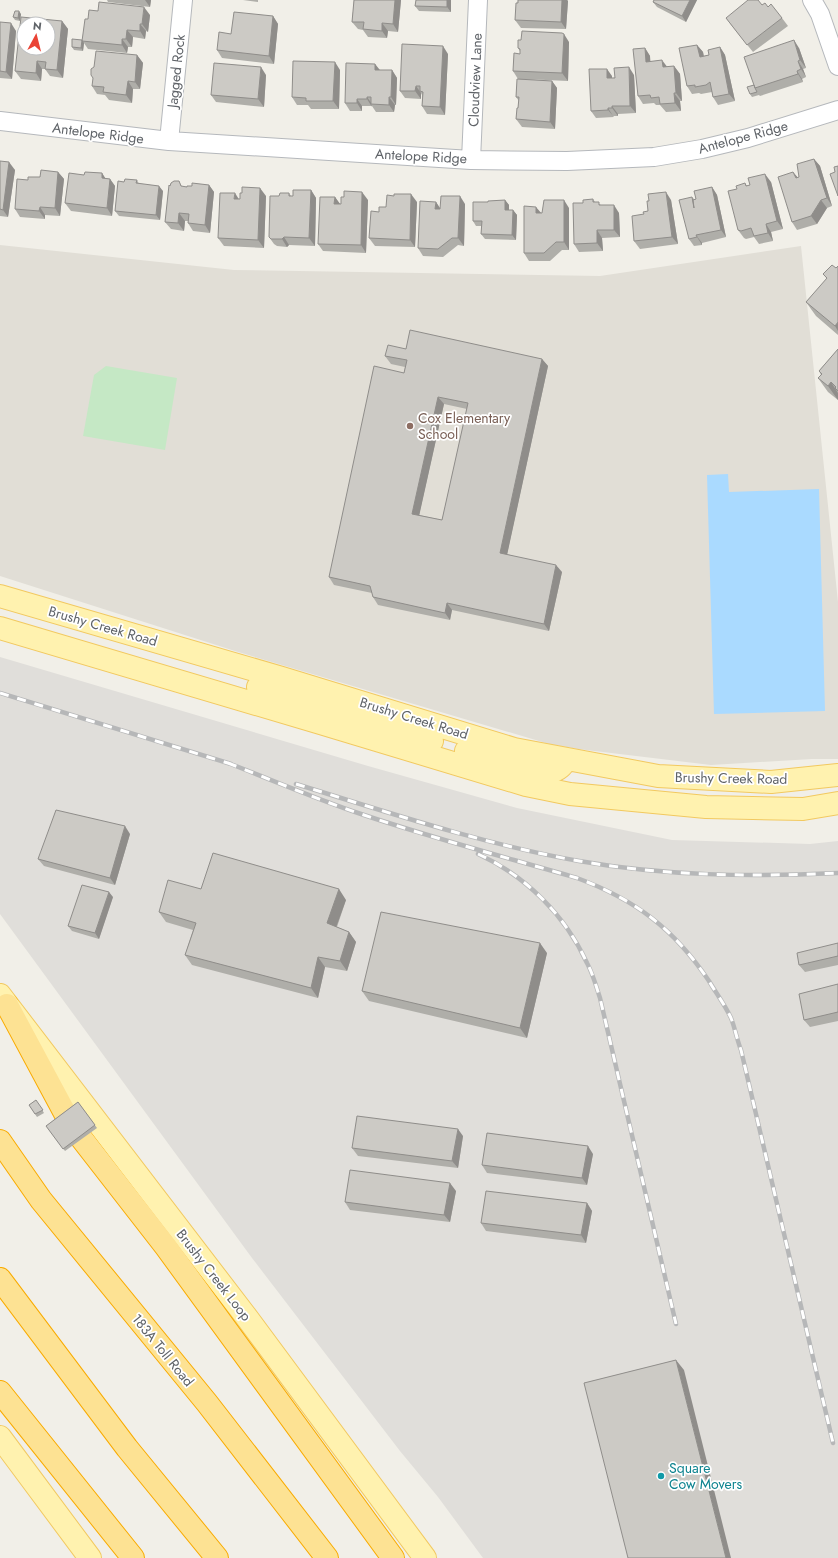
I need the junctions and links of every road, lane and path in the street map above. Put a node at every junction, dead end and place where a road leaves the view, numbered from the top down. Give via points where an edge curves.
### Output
1 (183, 0) edge
2 (478, 0) edge
3 (812, 0) edge
4 (838, 66) edge
5 (838, 110) edge
6 (0, 122) edge
7 (169, 141) junction
8 (471, 160) junction
9 (0, 596) edge
10 (0, 628) edge
11 (79, 651) junction
12 (567, 760) junction
13 (838, 775) edge
14 (838, 803) edge
15 (3, 1000) edge
16 (66, 1116) edge
17 (82, 1139) edge
18 (0, 1141) edge
19 (0, 1279) edge
20 (0, 1392) edge
21 (0, 1436) edge
22 (90, 1558) edge
23 (133, 1558) edge
24 (217, 1558) edge
25 (327, 1558) edge
26 (393, 1558) edge
27 (425, 1558) edge

1 - 7 street, Jagged Rock
2 - 8 street, Cloudview Lane
3 - 4 street via 820,14
5 - 8 street, Antelope Ridge via 748,138 654,157
6 - 7 street, Antelope Ridge
7 - 8 street, Antelope Ridge
9 - 12 main road, Brushy Creek Road via 514,749
10 - 11 main road, Brushy Creek Road
11 - 12 main road via 132,648 531,769 549,772 560,769
11 - 14 main road, Brushy Creek Road via 526,785 563,793 706,807 803,808
12 - 13 main road, Brushy Creek Road via 658,776 771,782
15 - 16 highway
15 - 27 main road, Brushy Creek Loop via 248,1319
17 - 26 highway via 166,1246
18 - 25 highway, 183A Toll Road via 41,1200 207,1404
19 - 24 highway via 127,1448
20 - 23 highway
21 - 22 main road

